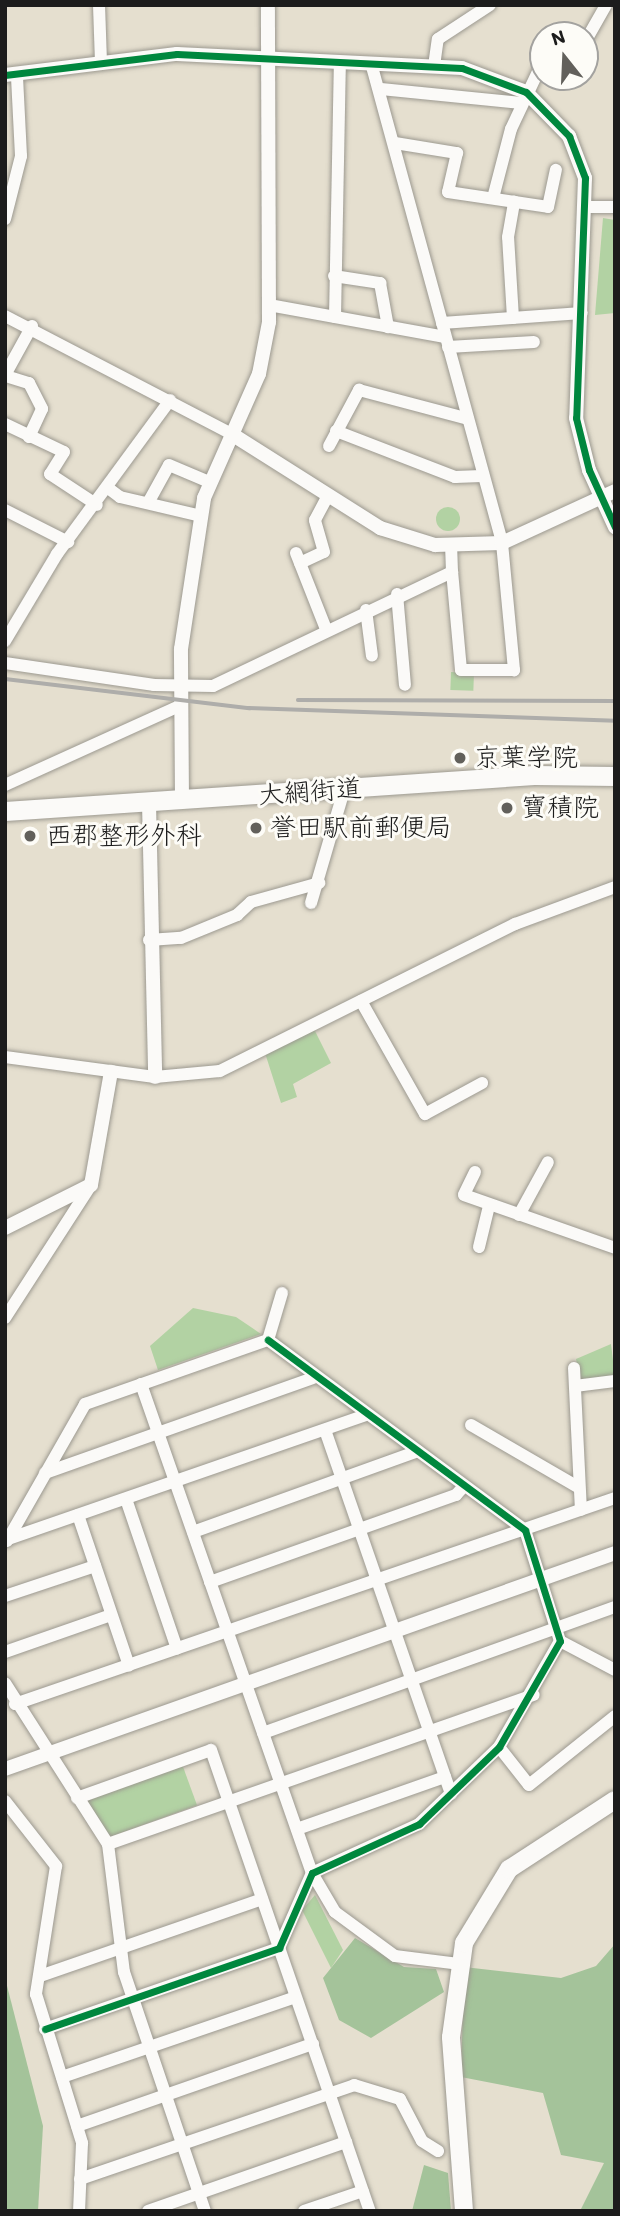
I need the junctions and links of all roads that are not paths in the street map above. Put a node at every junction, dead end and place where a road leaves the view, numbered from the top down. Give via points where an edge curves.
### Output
1 (99, 5) edge
2 (268, 5) edge
3 (491, 5) edge
4 (606, 5) edge
5 (597, 21) edge
6 (270, 58) junction
7 (101, 62) junction
8 (340, 62) junction
9 (371, 63) junction
10 (435, 66) junction
11 (11, 76) edge
12 (529, 86) edge
13 (381, 89) junction
14 (523, 97) junction
15 (5, 114) edge
16 (20, 114) junction
17 (395, 143) junction
18 (5, 168) edge
19 (556, 170) dead end
20 (19, 171) junction
21 (493, 198) junction
22 (514, 202) junction
23 (615, 207) edge
24 (587, 208) junction
25 (5, 219) edge
26 (334, 276) junction
27 (269, 305) junction
28 (582, 313) junction
29 (5, 316) edge
30 (334, 317) junction
31 (513, 318) junction
32 (442, 323) junction
33 (32, 326) junction
34 (388, 327) junction
35 (447, 342) junction
36 (534, 342) dead end
37 (7, 376) edge
38 (170, 400) junction
39 (466, 418) junction
40 (5, 424) edge
41 (336, 432) junction
42 (230, 433) junction
43 (29, 437) junction
44 (329, 446) dead end
45 (482, 476) junction
46 (209, 482) junction
47 (107, 488) junction
48 (608, 494) edge
49 (328, 496) junction
50 (148, 503) junction
51 (97, 505) junction
52 (5, 510) edge
53 (201, 516) junction
54 (615, 527) edge
55 (68, 542) junction
56 (502, 543) junction
57 (451, 547) junction
58 (452, 572) junction
59 (397, 594) junction
60 (366, 610) junction
61 (326, 629) junction
62 (5, 641) edge
63 (372, 656) dead end
64 (5, 663) edge
65 (179, 684) junction
66 (405, 685) dead end
67 (179, 706) junction
68 (615, 776) edge
69 (5, 785) edge
70 (344, 790) junction
71 (182, 801) junction
72 (149, 803) junction
73 (5, 811) edge
74 (319, 883) junction
75 (615, 887) edge
76 (311, 903) dead end
77 (149, 940) junction
78 (361, 1001) junction
79 (5, 1057) edge
80 (111, 1072) junction
81 (155, 1077) junction
82 (482, 1083) dead end
83 (548, 1162) dead end
84 (475, 1172) dead end
85 (91, 1185) junction
86 (489, 1206) junction
87 (519, 1215) junction
88 (5, 1228) edge
89 (479, 1247) dead end
90 (615, 1248) edge
91 (282, 1293) dead end
92 (5, 1318) edge
93 (268, 1340) junction
94 (574, 1368) dead end
95 (313, 1378) junction
96 (615, 1381) edge
97 (141, 1384) junction
98 (575, 1386) junction
99 (367, 1415) junction
100 (471, 1425) dead end
101 (325, 1430) junction
102 (158, 1433) junction
103 (418, 1451) junction
104 (46, 1473) junction
105 (342, 1479) junction
106 (175, 1482) junction
107 (464, 1486) junction
108 (578, 1487) junction
109 (615, 1498) edge
110 (126, 1499) junction
111 (582, 1510) junction
112 (78, 1515) junction
113 (359, 1529) junction
114 (525, 1530) junction
115 (193, 1532) junction
116 (7, 1542) edge
117 (615, 1553) edge
118 (95, 1566) junction
119 (377, 1580) junction
120 (540, 1580) junction
121 (210, 1582) junction
122 (5, 1596) edge
123 (615, 1606) edge
124 (111, 1615) junction
125 (228, 1632) junction
126 (394, 1632) junction
127 (559, 1635) junction
128 (177, 1649) junction
129 (5, 1652) edge
130 (129, 1665) junction
131 (615, 1670) edge
132 (411, 1680) junction
133 (5, 1683) edge
134 (246, 1685) junction
135 (534, 1695) junction
136 (16, 1704) junction
137 (615, 1716) edge
138 (429, 1731) junction
139 (263, 1733) junction
140 (499, 1747) junction
141 (46, 1755) junction
142 (5, 1769) edge
143 (445, 1777) junction
144 (281, 1783) junction
145 (451, 1794) junction
146 (76, 1798) junction
147 (615, 1800) edge
148 (5, 1801) edge
149 (230, 1801) junction
150 (297, 1829) junction
151 (108, 1844) junction
152 (312, 1873) junction
153 (261, 1899) junction
154 (121, 1948) junction
155 (279, 1948) junction
156 (459, 1964) junction
157 (40, 1976) junction
158 (295, 1997) junction
159 (132, 1999) junction
160 (45, 2029) junction
161 (313, 2044) junction
162 (148, 2048) junction
163 (62, 2077) junction
164 (166, 2095) junction
165 (330, 2095) junction
166 (77, 2126) junction
167 (346, 2142) junction
168 (182, 2144) junction
169 (438, 2151) dead end
170 (80, 2179) junction
171 (363, 2191) junction
172 (199, 2193) junction
173 (79, 2211) edge
174 (148, 2211) edge
175 (205, 2211) edge
176 (304, 2211) edge
177 (370, 2211) edge
178 (464, 2211) edge

1 - 7 street
2 - 6 street
3 - 10 street via 438,39
4 - 5 street
6 - 7 street via 177,54
6 - 8 street
6 - 27 street
7 - 11 street
8 - 9 street
8 - 26 street
9 - 10 street
9 - 13 street
10 - 14 street via 484,72
11 - 16 street
12 - 14 street
13 - 14 street
13 - 17 street
14 - 21 street
14 - 24 street via 569,136 585,178
15 - 16 street
16 - 20 street
17 - 21 street via 457,153 447,192
17 - 32 street
18 - 20 street
19 - 22 street via 548,207
20 - 25 street
21 - 22 street
22 - 31 street via 508,237
23 - 24 street
24 - 28 street
26 - 30 street
26 - 34 street via 380,283
27 - 30 street
27 - 42 street via 260,374
28 - 31 street
28 - 48 street via 576,418
29 - 33 street
30 - 34 street
31 - 32 street
32 - 35 street
33 - 37 street
33 - 38 street
34 - 35 street
35 - 36 street
35 - 39 street
37 - 43 street via 29,383 42,409
38 - 42 street
38 - 47 street
39 - 41 street via 359,390
39 - 45 street
40 - 43 street
41 - 44 street
41 - 45 street via 455,477
42 - 46 street
42 - 49 street
43 - 51 street via 64,452 50,474
45 - 56 street
46 - 50 street via 169,464
46 - 53 street
47 - 50 street
47 - 51 street
48 - 54 street
48 - 56 street
49 - 57 street via 400,536
49 - 61 street via 315,520 324,552 298,558
50 - 53 street
51 - 55 street
52 - 55 street
53 - 65 street
55 - 62 street
56 - 57 street
56 - 58 street via 514,670 461,670
57 - 58 street
58 - 59 street
59 - 60 street
59 - 66 street
60 - 61 street
60 - 63 street
61 - 65 street via 223,683
64 - 65 street
65 - 67 street
67 - 69 street
67 - 71 street
68 - 70 main road, 大網街道 via 534,775
70 - 71 main road, 大網街道
70 - 74 street
71 - 72 main road, 大網街道
72 - 73 main road, 大網街道
72 - 77 street
74 - 76 street
74 - 77 street via 251,902 237,915 181,938
75 - 78 street via 515,924
77 - 81 street
78 - 81 street via 220,1071
78 - 82 street via 425,1114
79 - 80 street
80 - 81 street
80 - 85 street
83 - 87 street
84 - 86 street via 464,1195
85 - 88 street
85 - 92 street
86 - 87 street
86 - 89 street
87 - 90 street
91 - 93 street
93 - 95 street
93 - 97 street
94 - 98 street
95 - 99 street
95 - 102 street
96 - 98 street
97 - 102 street
97 - 104 street via 85,1404
98 - 108 street
99 - 101 street
99 - 103 street
100 - 108 street
101 - 105 street
101 - 106 street
102 - 104 street
102 - 106 street
103 - 105 street
103 - 107 street
104 - 116 street
105 - 113 street
105 - 115 street
106 - 110 street
106 - 115 street
107 - 113 street
107 - 114 street
108 - 111 street
109 - 111 street
110 - 112 street
110 - 128 street
111 - 114 street
112 - 116 street
112 - 118 street
113 - 119 street
113 - 121 street
114 - 119 street
114 - 120 street
115 - 121 street
117 - 120 street
118 - 122 street
118 - 124 street
119 - 125 street
119 - 126 street
120 - 126 street
120 - 127 street
121 - 125 street
123 - 127 street
124 - 129 street
124 - 130 street
125 - 128 street
125 - 134 street
126 - 132 street
126 - 134 street
127 - 131 street
127 - 132 street
127 - 135 street
128 - 130 street
130 - 136 street
132 - 138 street
132 - 139 street
133 - 136 street
134 - 139 street
134 - 141 street
135 - 138 street
135 - 140 street
136 - 141 street
137 - 140 street via 528,1786
138 - 143 street
138 - 144 street
139 - 144 street
140 - 145 street
141 - 142 street
141 - 146 street
143 - 145 street
143 - 150 street
144 - 149 street
144 - 150 street
145 - 152 street via 398,1837
146 - 149 street via 211,1750
146 - 151 street
147 - 156 main road via 509,1869 480,1910
148 - 157 street via 56,1866
149 - 151 street
149 - 153 street
150 - 152 street
151 - 154 street
152 - 155 street
152 - 156 street via 335,1912 395,1956
153 - 154 street
153 - 155 street
154 - 157 street
154 - 159 street
155 - 158 street
155 - 159 street
156 - 178 main road via 450,2037
157 - 160 street via 36,1994
158 - 161 street
158 - 162 street
159 - 160 street
159 - 162 street
160 - 163 street
161 - 164 street
161 - 165 street
162 - 163 street
162 - 164 street
163 - 166 street
164 - 166 street
164 - 168 street
165 - 167 street
165 - 168 street
165 - 169 street via 365,2085 400,2099 422,2141
166 - 170 street
167 - 171 street
167 - 172 street
168 - 170 street
168 - 172 street
170 - 173 street
171 - 176 street
171 - 177 street
172 - 174 street
172 - 175 street

